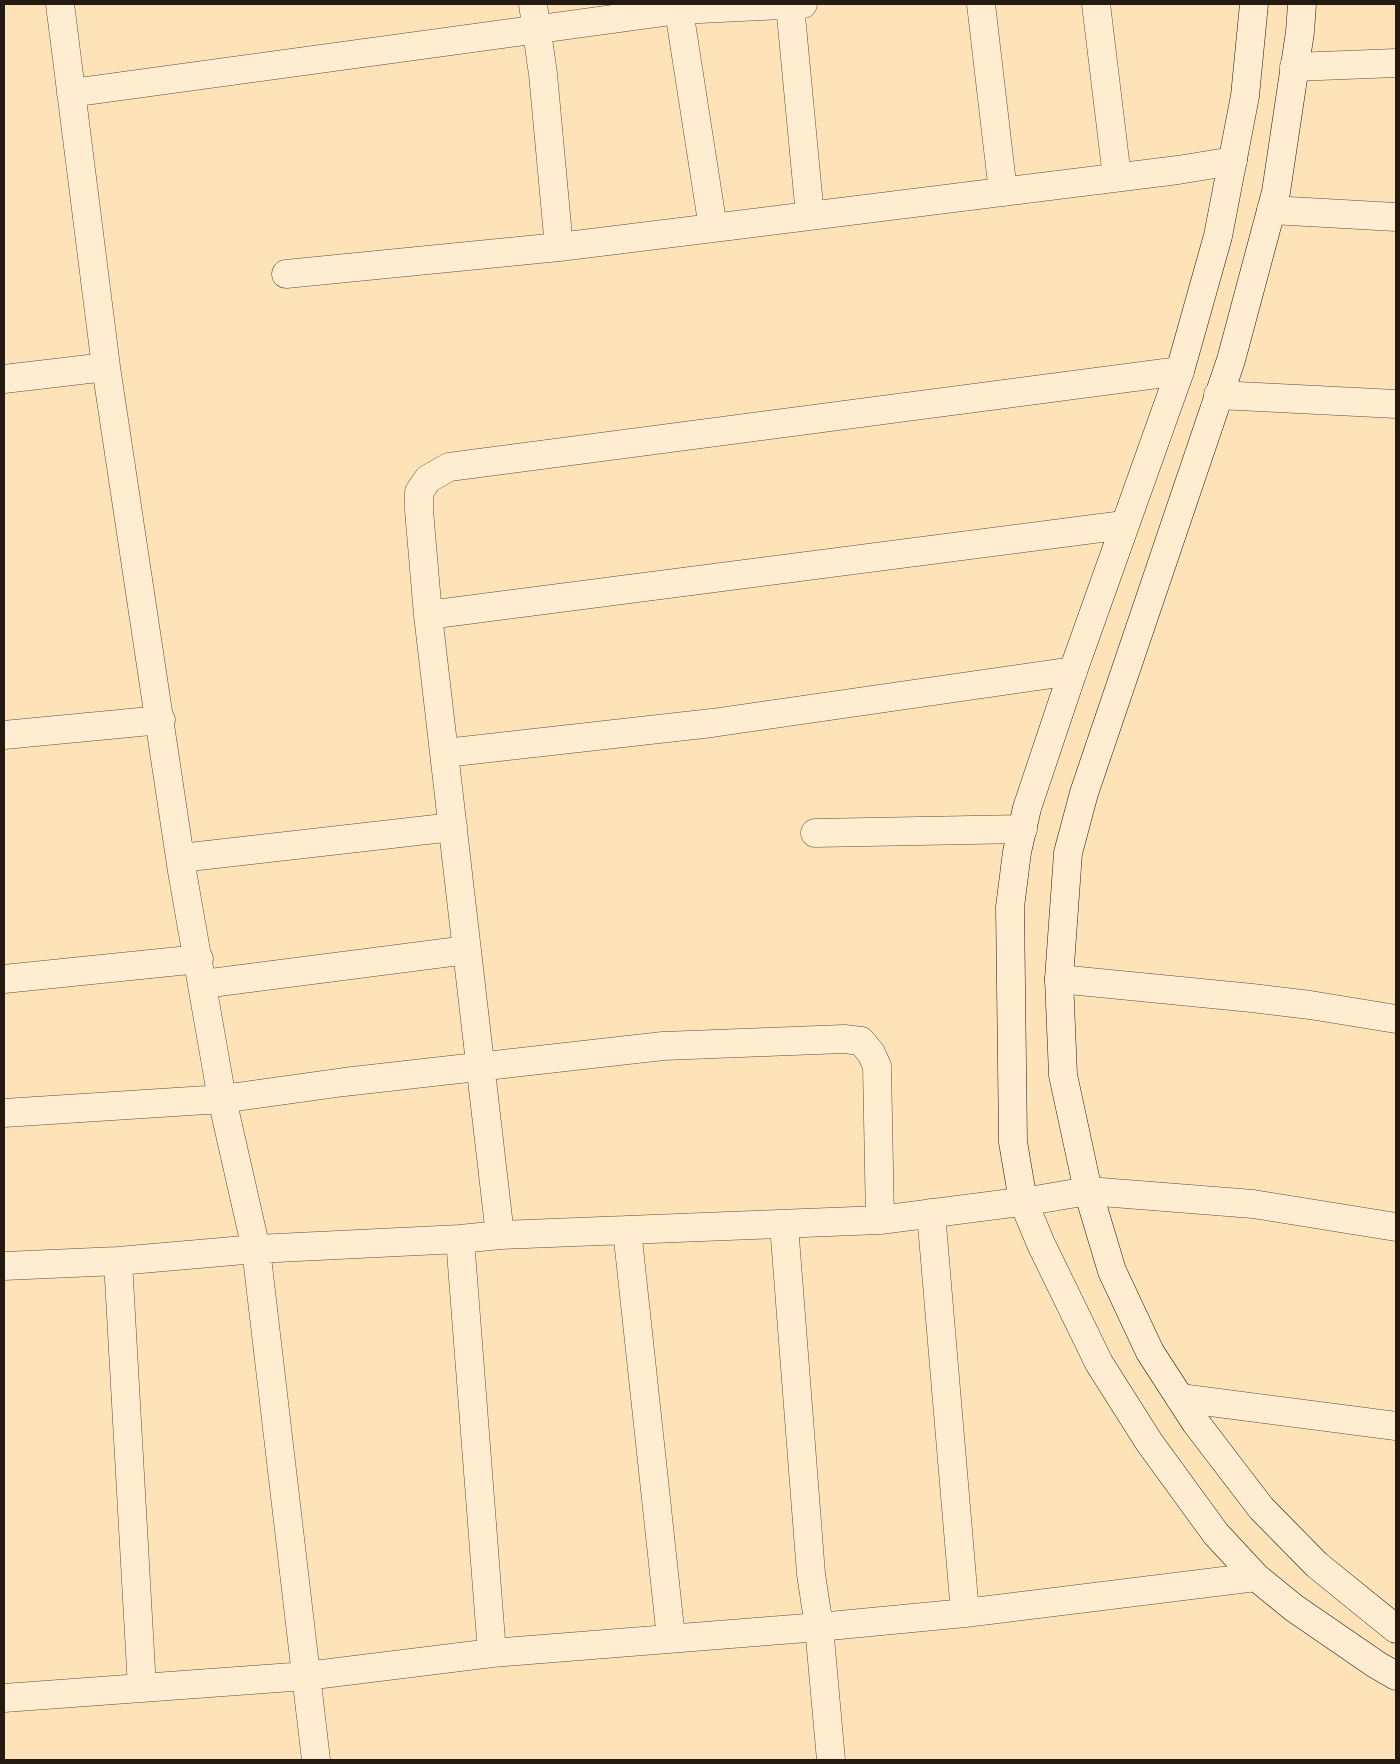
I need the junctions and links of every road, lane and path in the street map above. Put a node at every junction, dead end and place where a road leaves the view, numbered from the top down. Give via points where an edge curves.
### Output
1 (60, 4) edge
2 (797, 4) edge
3 (981, 4) edge
4 (1096, 4) edge
5 (1254, 4) edge
6 (1302, 4) edge
7 (678, 7) edge
8 (535, 16) edge
9 (1396, 63) edge
10 (1294, 67) junction
11 (71, 93) junction
12 (1233, 161) junction
13 (1117, 177) junction
14 (1003, 192) junction
15 (1271, 210) junction
16 (810, 216) junction
17 (1396, 217) edge
18 (713, 228) junction
19 (558, 247) junction
20 (286, 274) dead end
21 (106, 367) junction
22 (1180, 371) junction
23 (4, 379) edge
24 (1218, 394) junction
25 (1396, 404) edge
26 (1124, 525) junction
27 (428, 616) junction
28 (1073, 671) junction
29 (161, 720) junction
30 (4, 735) edge
31 (444, 753) junction
32 (453, 827) junction
33 (1023, 829) junction
34 (815, 833) dead end
35 (181, 858) junction
36 (467, 950) junction
37 (201, 972) junction
38 (4, 979) edge
39 (1059, 980) junction
40 (1396, 1019) edge
41 (480, 1068) junction
42 (222, 1099) junction
43 (4, 1113) edge
44 (1077, 1192) junction
45 (1029, 1200) junction
46 (931, 1213) junction
47 (880, 1220) junction
48 (784, 1225) junction
49 (1396, 1228) edge
50 (627, 1230) junction
51 (500, 1236) junction
52 (460, 1239) junction
53 (256, 1248) junction
54 (118, 1261) junction
55 (4, 1266) edge
56 (1180, 1398) junction
57 (1396, 1426) edge
58 (1256, 1577) junction
59 (965, 1612) junction
60 (819, 1626) junction
61 (1396, 1629) edge
62 (672, 1638) junction
63 (492, 1653) junction
64 (306, 1676) junction
65 (1396, 1676) edge
66 (142, 1688) junction
67 (4, 1698) edge
68 (316, 1760) edge
69 (831, 1760) edge

1 - 11 street
2 - 7 street
2 - 16 street
3 - 14 street
4 - 13 street
5 - 12 street via 1245,96
6 - 10 street
7 - 8 street
7 - 18 street
8 - 11 street
8 - 19 street
9 - 10 street
10 - 15 street
11 - 21 street
12 - 13 street
12 - 22 street via 1218,236
13 - 14 street
14 - 16 street
15 - 17 street
15 - 24 street via 1231,360
16 - 18 street
18 - 19 street
19 - 20 street
21 - 23 street
21 - 29 street
22 - 26 street
22 - 27 street via 449,467 428,479 419,492
24 - 25 street
24 - 39 street via 1084,793 1068,853
26 - 27 street
26 - 28 street
27 - 31 street
28 - 31 street via 712,723
28 - 33 street
29 - 30 street
29 - 35 street
31 - 32 street
32 - 35 street
32 - 36 street
33 - 34 street
33 - 45 street via 1010,907 1013,1142
35 - 37 street
36 - 37 street
36 - 41 street
37 - 38 street
37 - 42 street
39 - 40 street via 1252,998
39 - 44 street via 1063,1076
41 - 42 street
41 - 47 street via 663,1046 861,1041 877,1066
41 - 51 street
42 - 43 street
42 - 53 street
44 - 45 street
44 - 49 street via 1253,1204
44 - 56 street via 1150,1352
45 - 46 street
45 - 58 street via 1040,1244 1099,1363 1149,1442 1216,1534
46 - 47 street
46 - 59 street
47 - 48 street
48 - 50 street
48 - 60 street via 810,1564
50 - 51 street
50 - 62 street
51 - 52 street
52 - 53 street
52 - 63 street
53 - 54 street
53 - 64 street
54 - 55 street
54 - 66 street
56 - 57 street
56 - 61 street via 1261,1508 1317,1565
58 - 59 street
58 - 65 street via 1294,1608
59 - 60 street
60 - 62 street
60 - 69 street
62 - 63 street
63 - 64 street
64 - 66 street
64 - 68 street
66 - 67 street

